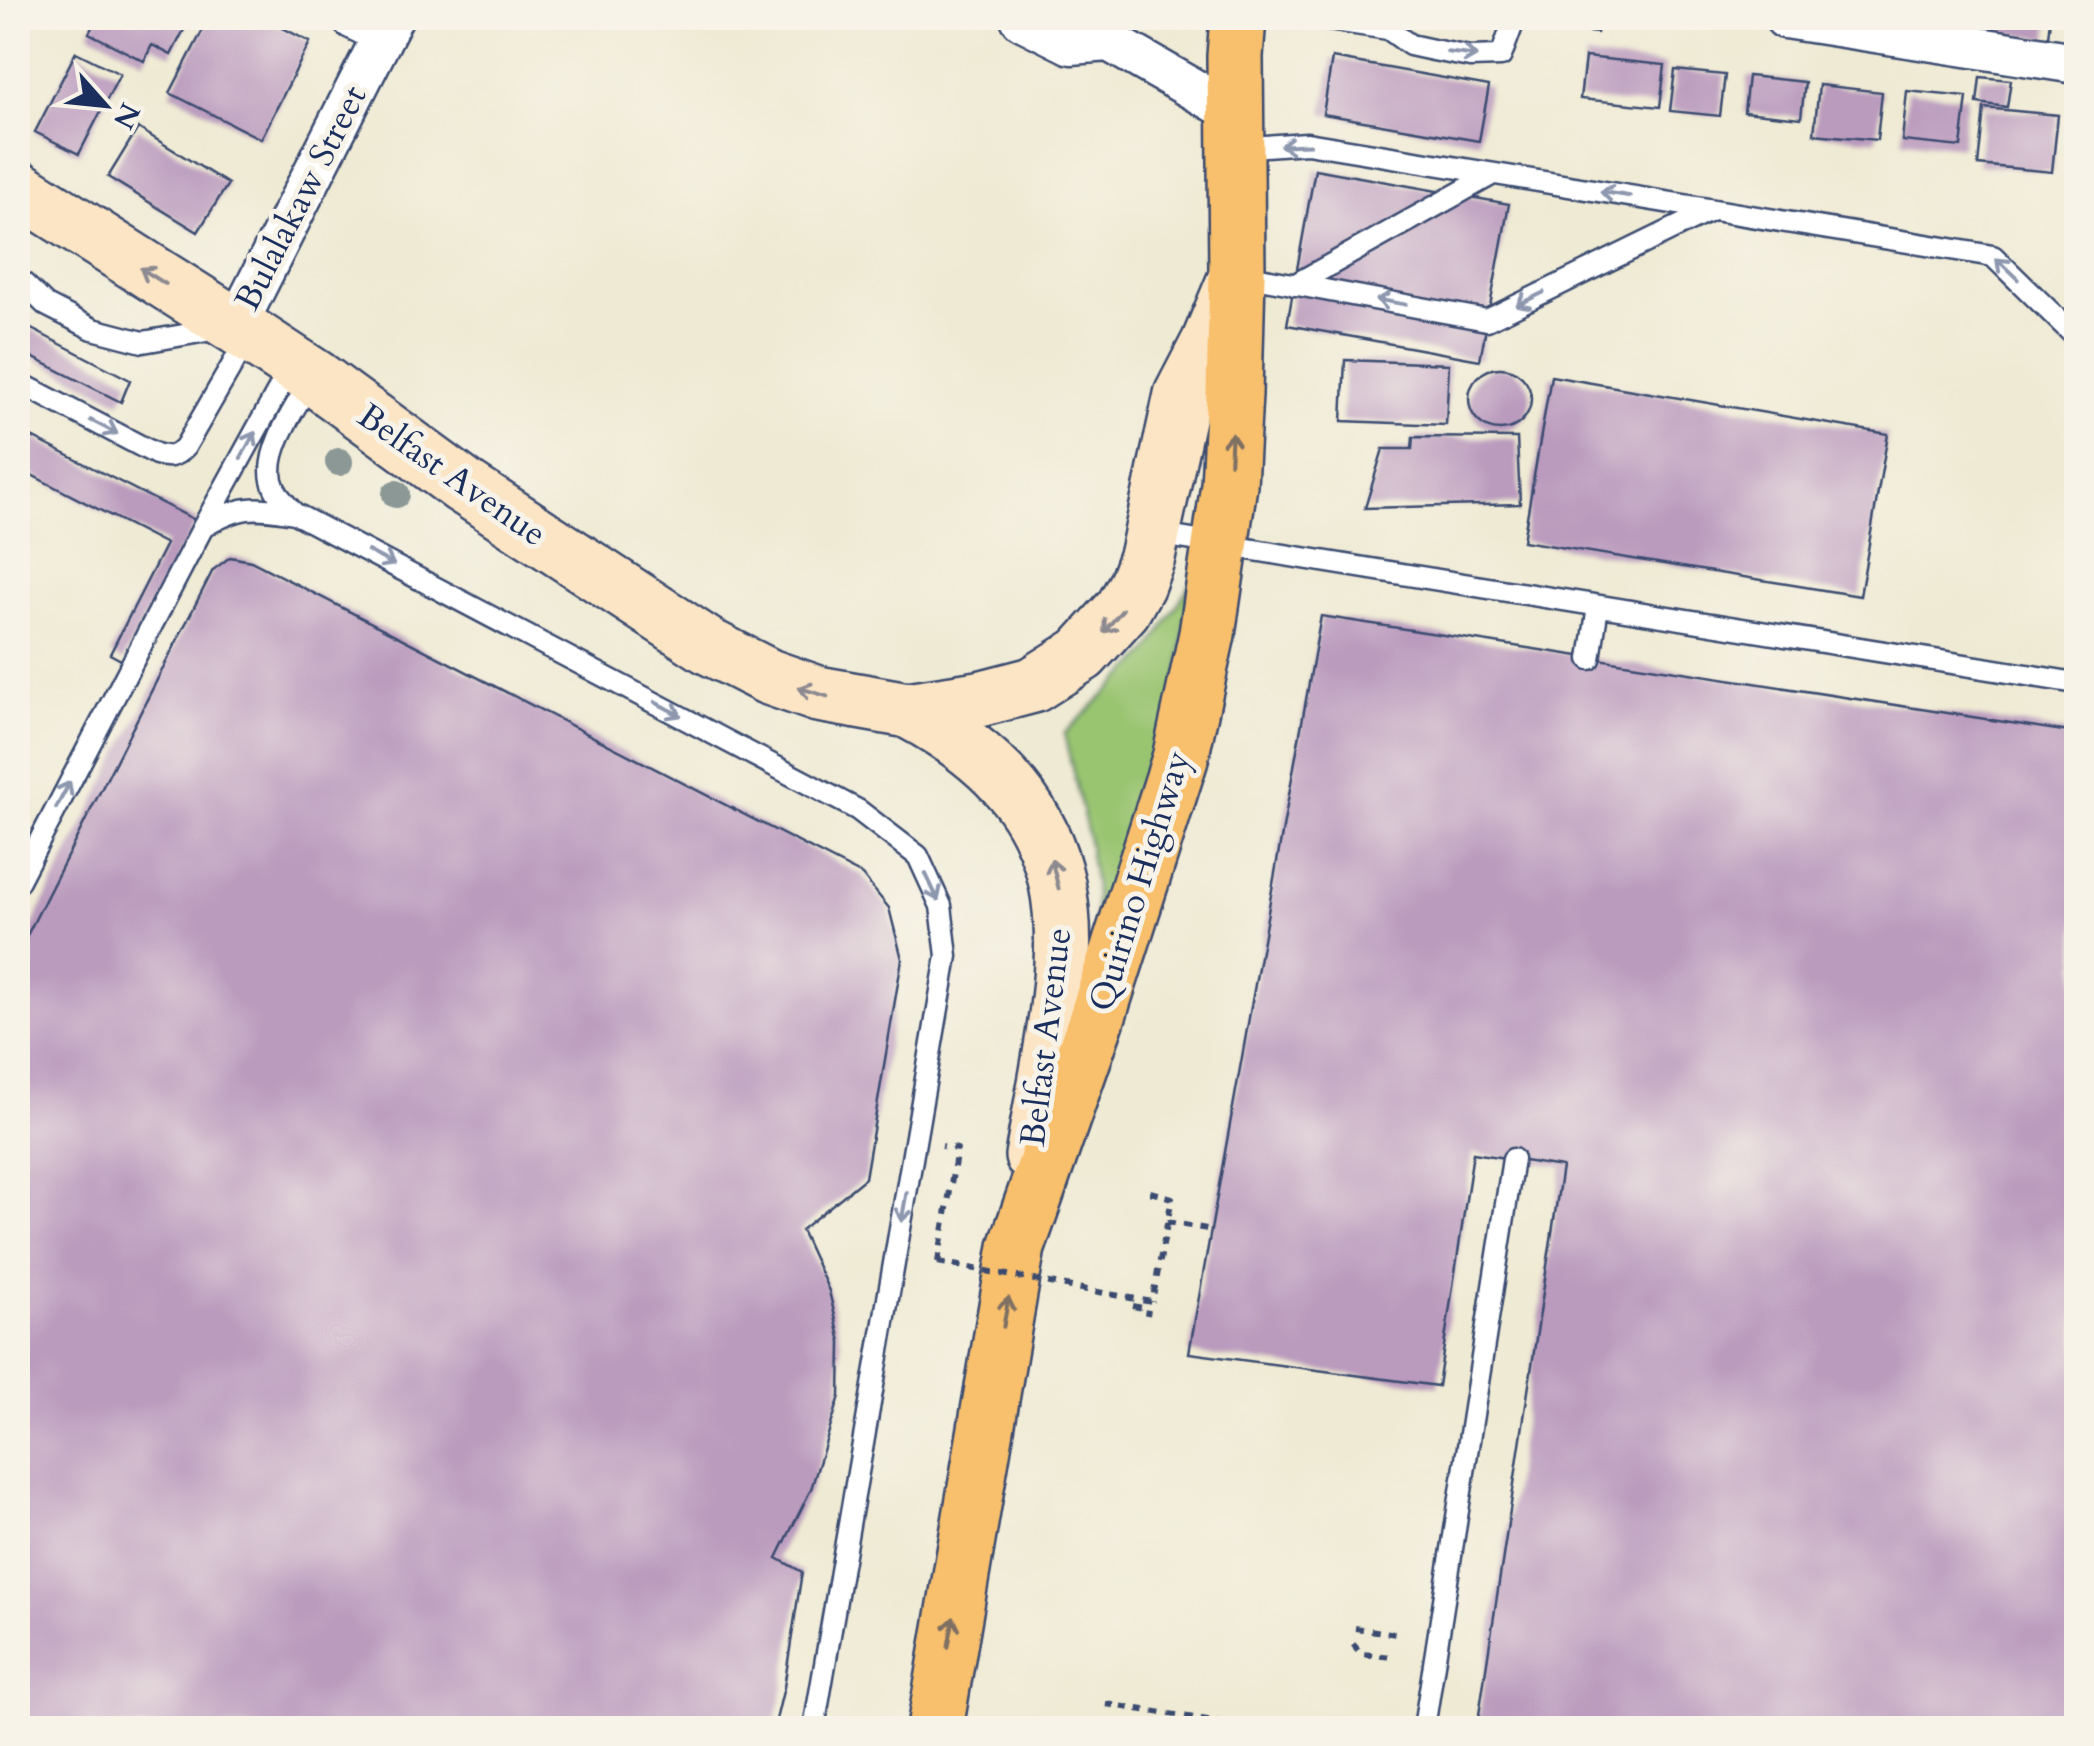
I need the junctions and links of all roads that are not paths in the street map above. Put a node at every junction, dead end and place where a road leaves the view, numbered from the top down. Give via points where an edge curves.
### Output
1 (1022, 18) edge
2 (1238, 18) edge
3 (1315, 18) edge
4 (1515, 18) edge
5 (1785, 18) edge
6 (376, 23) edge
7 (1389, 23) edge
8 (1102, 29) edge
9 (2076, 63) edge
10 (1236, 130) junction
11 (1493, 174) junction
12 (18, 188) edge
13 (1712, 210) junction
14 (1237, 274) junction
15 (18, 278) edge
16 (1294, 284) junction
17 (2076, 337) edge
18 (273, 350) junction
19 (18, 382) edge
20 (294, 513) junction
21 (204, 527) junction
22 (1152, 534) junction
23 (1222, 546) junction
24 (1598, 606) junction
25 (1590, 659) dead end
26 (2076, 683) edge
27 (908, 710) junction
28 (18, 882) edge
29 (1513, 1159) dead end
30 (1016, 1247) junction
31 (814, 1728) edge
32 (934, 1728) edge
33 (1424, 1728) edge

1 - 8 street via 1072,44
2 - 10 main road, Quirino Highway
3 - 7 lane
7 -> 4 lane via 1410,45 1501,56
5 - 9 street
6 - 18 street, Bulalakaw Street
8 - 10 street
11 -> 10 lane
10 - 14 main road, Quirino Highway
13 -> 11 lane
11 - 16 lane
18 -> 12 main road, Belfast Avenue
13 -> 16 lane via 1487,320
17 -> 13 lane via 1993,256
14 - 16 lane
14 - 22 main road, Belfast Avenue via 1182,395
23 -> 14 main road, Quirino Highway
15 - 18 lane via 46,305 93,329 143,342 190,336
19 -> 18 lane via 156,454 177,456
18 - 20 lane via 288,420 272,479
21 -> 18 lane
27 -> 18 main road, Belfast Avenue via 818,694 708,646 462,486
20 - 21 lane via 240,509
20 -> 31 lane via 858,810 918,856 941,906 947,956
28 -> 21 lane
22 - 23 lane
22 -> 27 main road, Belfast Avenue via 1124,609 1071,662 1010,692
23 - 24 lane
23 - 30 main road, Quirino Highway via 1180,759
24 - 25 lane
24 - 26 lane
30 -> 27 main road, Belfast Avenue via 1058,999 1060,891 1044,838 1014,790 970,748
29 - 33 lane
32 -> 30 main road, Quirino Highway

